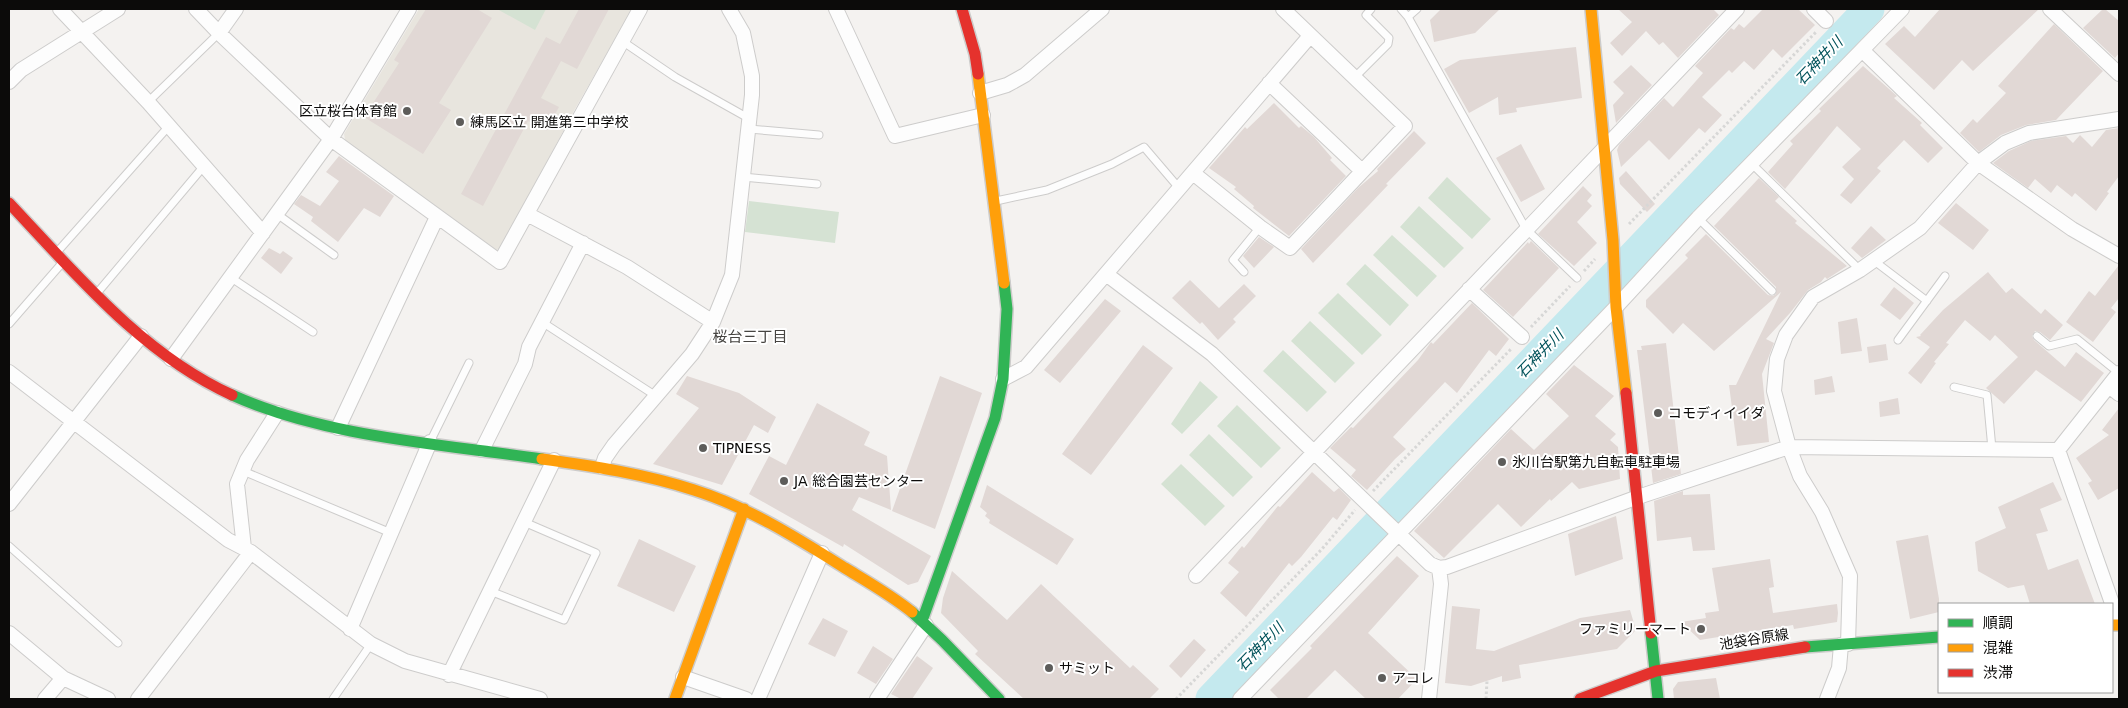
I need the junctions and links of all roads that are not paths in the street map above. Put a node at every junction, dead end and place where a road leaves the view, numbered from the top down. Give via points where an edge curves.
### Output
1 (60, 9) edge
2 (118, 9) edge
3 (196, 9) edge
4 (236, 9) edge
5 (409, 9) edge
6 (640, 9) edge
7 (729, 9) edge
8 (836, 9) edge
9 (962, 9) edge
10 (1102, 9) edge
11 (1283, 9) edge
12 (1371, 9) edge
13 (1401, 9) edge
14 (1417, 9) edge
15 (1591, 9) edge
16 (1737, 9) edge
17 (1814, 9) edge
18 (1902, 9) edge
19 (2050, 9) edge
20 (1408, 17) junction
21 (1826, 21) road end
22 (81, 32) junction
23 (219, 33) junction
24 (1310, 36) junction
25 (622, 41) junction
26 (1862, 50) junction
27 (2119, 74) edge
28 (1354, 78) junction
29 (9, 82) edge
30 (1269, 83) junction
31 (980, 93) junction
32 (148, 102) junction
33 (983, 115) junction
34 (2119, 119) edge
35 (749, 124) junction
36 (169, 126) junction
37 (819, 135) dead end
38 (331, 139) junction
39 (1603, 148) junction
40 (1978, 163) junction
41 (1751, 164) junction
42 (204, 166) junction
43 (1362, 171) junction
44 (1193, 173) junction
45 (743, 177) junction
46 (818, 184) dead end
47 (1180, 188) junction
48 (994, 202) junction
49 (9, 203) edge
50 (277, 214) junction
51 (527, 214) junction
52 (438, 217) junction
53 (1698, 218) junction
54 (1260, 227) junction
55 (1526, 229) junction
56 (263, 233) junction
57 (582, 243) junction
58 (334, 255) dead end
59 (2119, 256) edge
60 (60, 257) junction
61 (1873, 260) junction
62 (1860, 270) junction
63 (1244, 272) dead end
64 (1106, 274) junction
65 (1945, 276) dead end
66 (230, 277) junction
67 (1577, 278) road end
68 (1469, 289) junction
69 (1772, 291) dead end
70 (97, 293) junction
71 (1927, 301) junction
72 (1616, 307) junction
73 (542, 322) junction
74 (712, 322) junction
75 (9, 324) edge
76 (313, 332) dead end
77 (142, 336) junction
78 (2036, 336) dead end
79 (1522, 337) road end
80 (1898, 340) dead end
81 (171, 359) junction
82 (469, 363) dead end
83 (9, 372) edge
84 (2119, 373) edge
85 (1003, 378) junction
86 (1954, 387) dead end
87 (2114, 390) edge
88 (656, 396) junction
89 (277, 413) junction
90 (74, 421) junction
91 (338, 428) junction
92 (430, 442) junction
93 (1789, 447) junction
94 (1992, 449) junction
95 (482, 450) junction
96 (2058, 450) junction
97 (1314, 453) junction
98 (554, 460) junction
99 (602, 467) junction
100 (243, 471) junction
101 (1638, 497) junction
102 (9, 504) edge
103 (744, 509) junction
104 (524, 522) junction
105 (1398, 532) junction
106 (391, 533) junction
107 (9, 546) edge
108 (248, 550) junction
109 (822, 552) junction
110 (1439, 568) junction
111 (1196, 576) dead end
112 (490, 591) junction
113 (2112, 603) edge
114 (2113, 607) edge
115 (924, 623) junction
116 (2119, 624) edge
117 (350, 629) junction
118 (9, 633) edge
119 (1938, 638) edge
120 (118, 643) dead end
121 (371, 644) junction
122 (1845, 644) junction
123 (1656, 671) junction
124 (449, 675) junction
125 (683, 677) junction
126 (63, 678) junction
127 (45, 699) edge
128 (108, 699) edge
129 (138, 699) edge
130 (333, 699) edge
131 (540, 699) edge
132 (675, 699) edge
133 (746, 699) edge
134 (758, 699) edge
135 (877, 699) edge
136 (998, 699) edge
137 (1240, 699) edge
138 (1429, 699) edge
139 (1580, 699) edge
140 (1658, 699) edge
141 (1827, 699) edge

1 - 22 street
2 - 22 street
3 - 23 street
4 - 23 street
5 - 38 street
6 - 25 street
7 - 35 street via 743,33 752,76
8 - 33 street via 895,136
9 - 31 street via 975,54
10 - 31 street via 1025,75 1007,85
11 - 24 street
12 - 28 lane via 1366,14 1389,38 1388,44
13 - 20 lane
14 - 20 lane
15 - 39 street
16 - 39 street
17 - 21 street
18 - 26 street
19 - 27 street
20 - 55 lane
22 - 29 street via 21,70
22 - 32 street
23 - 32 lane
23 - 38 street
24 - 28 street
24 - 30 street
25 - 35 lane
25 - 51 street
26 - 40 street
26 - 41 street
28 - 43 street via 1405,126
30 - 43 street
30 - 44 street
31 - 33 street
32 - 36 street
33 - 48 street
34 - 40 street via 2029,133 2005,143
35 - 37 lane
35 - 45 street
36 - 42 street
36 - 60 lane
38 - 50 street
38 - 52 street
39 - 55 street
39 - 72 street
40 - 59 street via 2072,229
40 - 61 street via 1920,228
41 - 53 street
41 - 62 lane
42 - 56 street
42 - 70 lane
43 - 54 street via 1290,248
44 - 47 street
44 - 54 street
45 - 46 lane
45 - 74 street via 732,275
47 - 48 lane via 1144,147 1112,164 1047,190
47 - 64 street
48 - 85 street via 1007,309
49 - 60 street
50 - 56 street
50 - 58 lane
51 - 52 street via 500,262
51 - 57 street
52 - 91 street
53 - 69 lane
53 - 72 street
54 - 63 lane via 1233,260
55 - 67 lane
55 - 68 street
56 - 66 street
57 - 73 street
57 - 74 street via 627,267
60 - 70 street
60 - 75 lane
61 - 62 street
61 - 71 lane
62 - 93 street via 1813,297 1786,335 1777,359 1774,391
64 - 85 street via 1026,367
64 - 97 street via 1212,354
65 - 71 lane
66 - 76 lane
66 - 81 street
68 - 79 street
68 - 97 street
70 - 77 street
71 - 80 lane
72 - 101 street
72 - 105 street
73 - 88 lane
73 - 95 street
74 - 88 street via 692,354
77 - 81 street
77 - 90 street
78 - 84 lane via 2049,346 2077,339
81 - 89 street via 217,388
82 - 92 lane
83 - 90 street
84 - 87 street
85 - 115 street via 994,418
86 - 94 lane via 1987,395
87 - 96 street
88 - 99 street via 605,458
89 - 91 street
89 - 100 street
90 - 102 street
90 - 108 street via 228,540
91 - 92 street
92 - 95 street
92 - 106 street
93 - 94 street
93 - 101 street
93 - 122 street via 1850,576
94 - 96 street
95 - 98 street
96 - 113 street
97 - 105 street
97 - 111 street
98 - 99 street
98 - 104 street
99 - 103 street via 675,484
100 - 106 lane
100 - 108 street via 237,484
101 - 110 street
101 - 123 street
103 - 109 street
103 - 125 street
104 - 112 street
104 - 112 lane via 596,553 564,620
105 - 110 street via 1430,564
105 - 137 street
106 - 117 street
107 - 120 lane
108 - 117 street
108 - 129 street
109 - 115 street via 891,596
109 - 134 street
110 - 138 street
112 - 124 street
114 - 116 street
115 - 135 street
115 - 136 street
117 - 121 street
118 - 126 street
119 - 122 street, 池袋谷原線
121 - 124 street via 406,661
121 - 130 lane
122 - 123 street, 池袋谷原線 via 1796,648
122 - 141 street
123 - 139 street, 池袋谷原線
123 - 140 street
124 - 131 street
125 - 132 street
125 - 133 street
126 - 127 street
126 - 128 street

